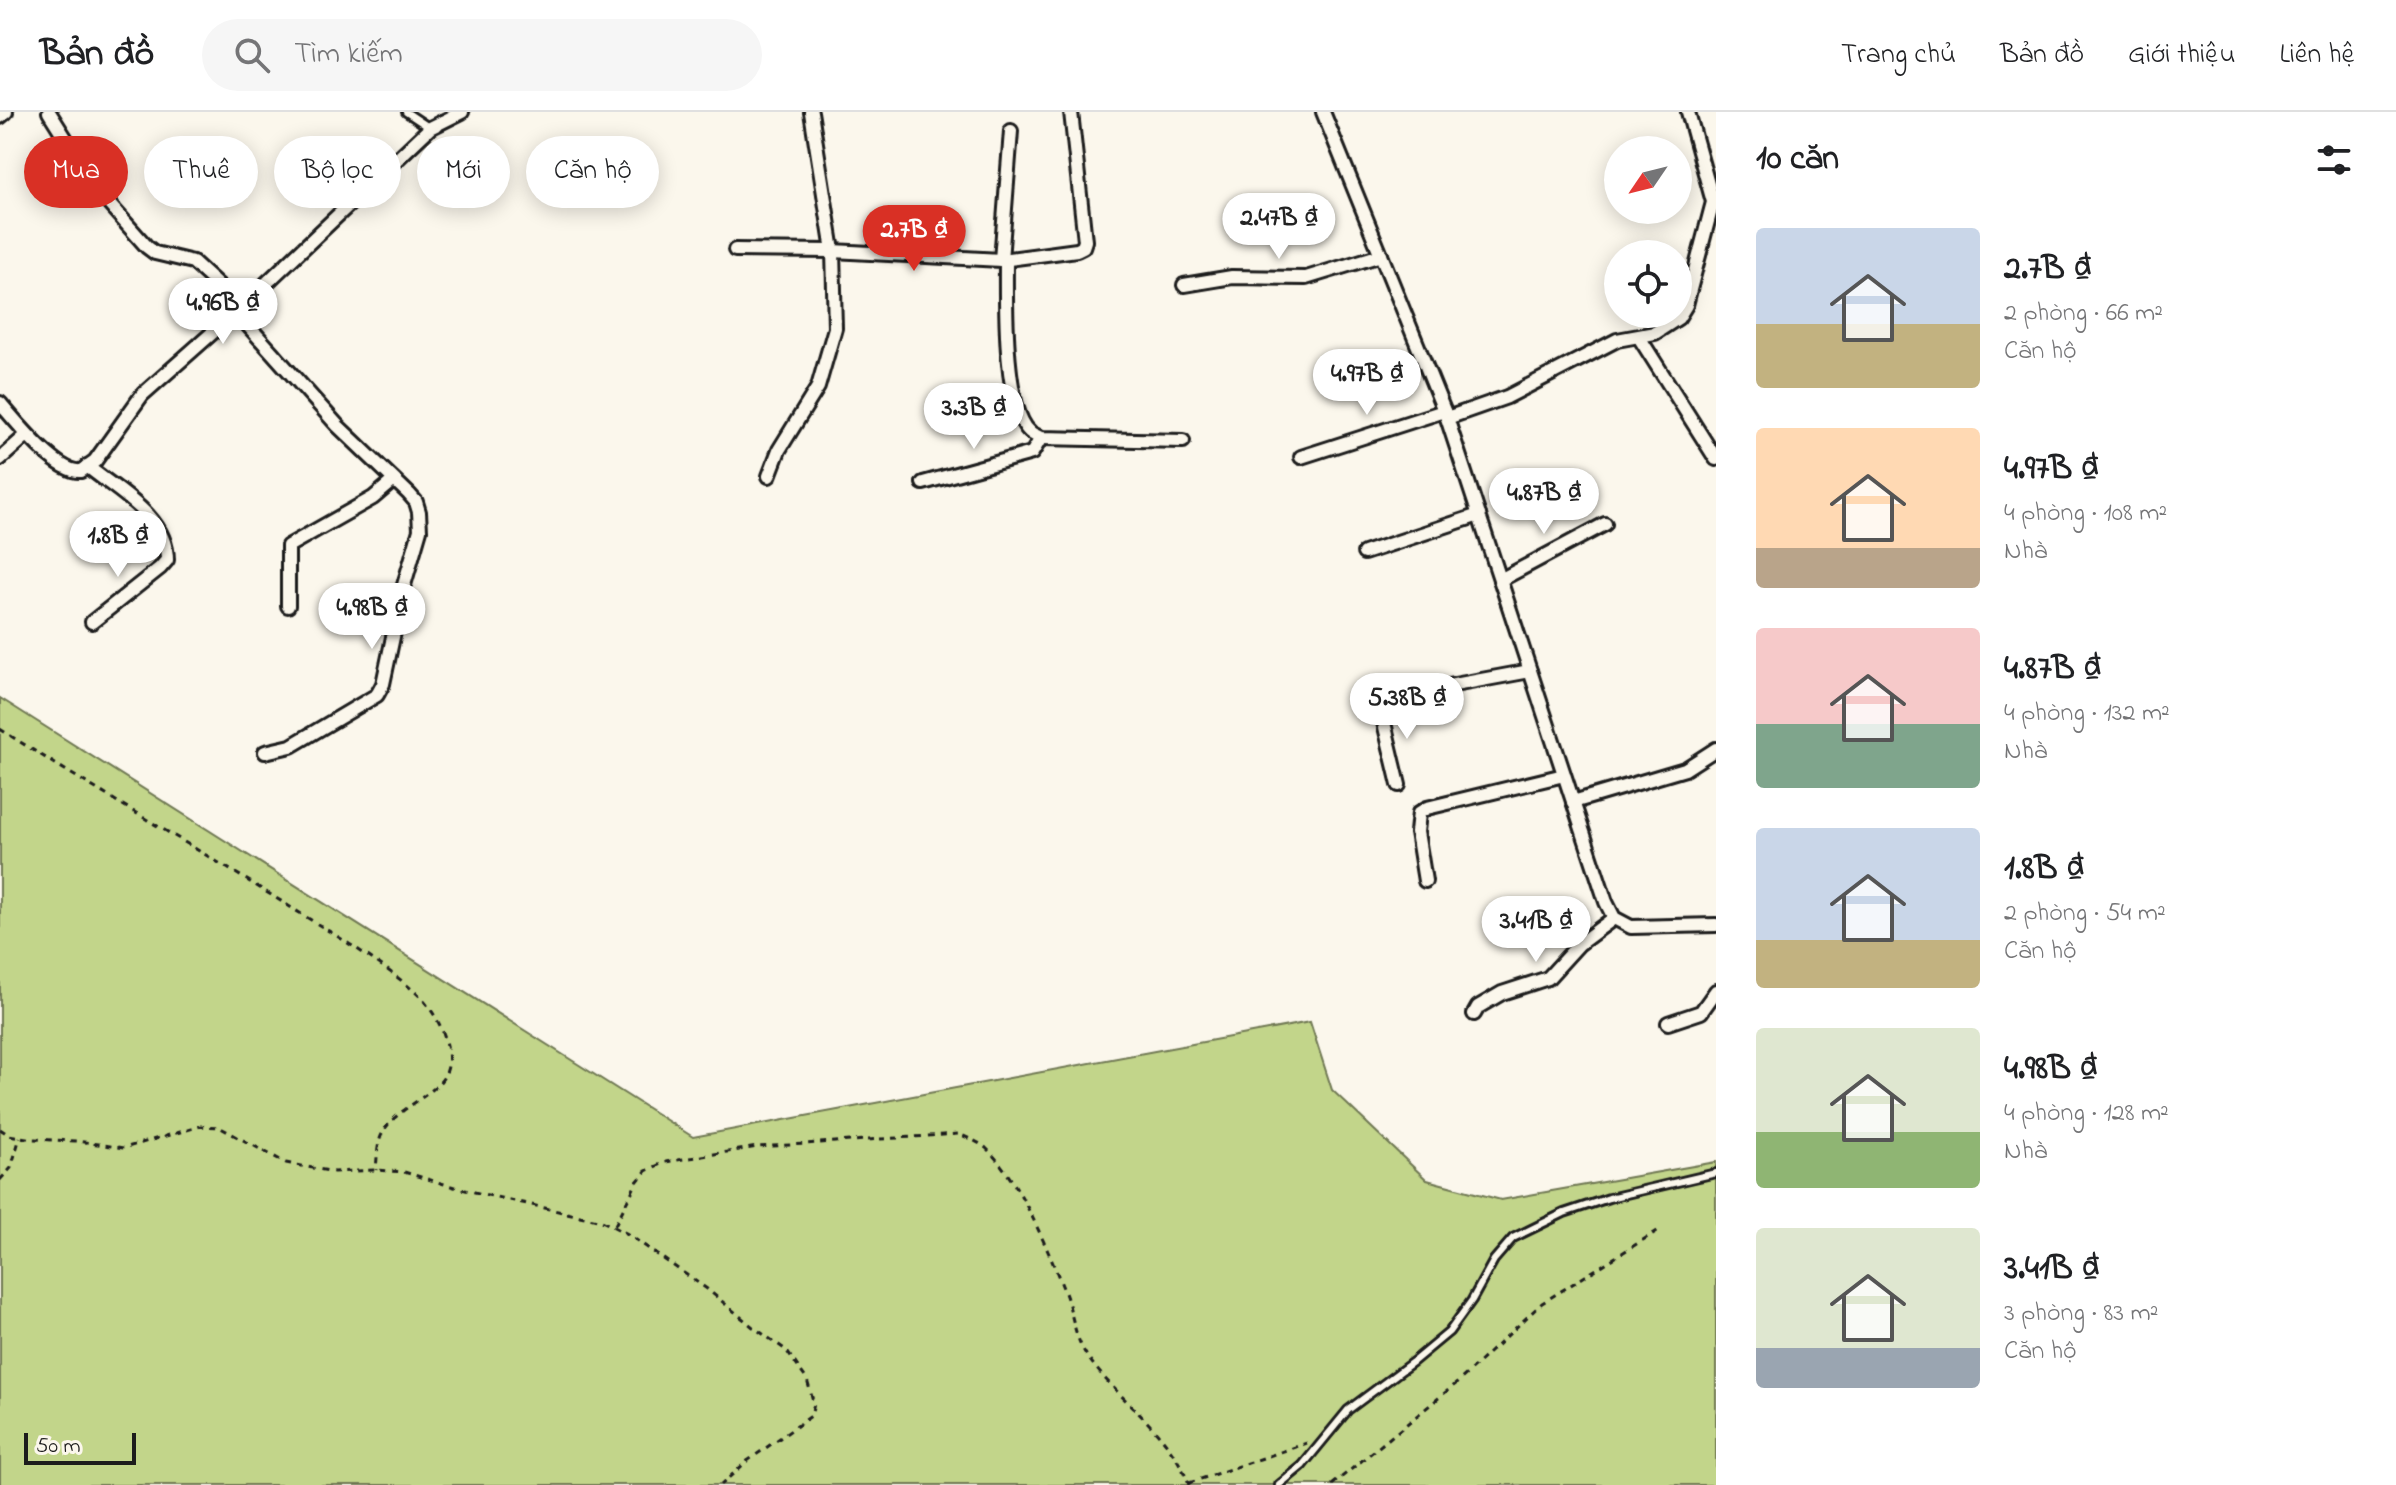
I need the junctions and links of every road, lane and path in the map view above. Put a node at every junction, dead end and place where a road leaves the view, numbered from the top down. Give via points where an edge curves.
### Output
1 (6, 112) edge
2 (49, 112) edge
3 (406, 112) edge
4 (462, 112) edge
5 (811, 112) edge
6 (1071, 112) edge
7 (1323, 112) edge
8 (1688, 112) edge
9 (0, 117) edge
10 (430, 128) junction
11 (1011, 131) dead end
12 (1711, 234) edge
13 (735, 250) dead end
14 (833, 251) junction
15 (1381, 255) junction
16 (1003, 260) junction
17 (1184, 285) dead end
18 (238, 309) junction
19 (1639, 337) junction
20 (0, 403) edge
21 (1446, 415) junction
22 (27, 435) junction
23 (1041, 438) junction
24 (1183, 441) dead end
25 (1301, 457) dead end
26 (0, 459) edge
27 (1716, 459) edge
28 (87, 466) junction
29 (769, 476) dead end
30 (393, 481) junction
31 (923, 483) dead end
32 (1479, 515) junction
33 (1605, 524) dead end
34 (1364, 553) dead end
35 (1500, 580) junction
36 (288, 606) dead end
37 (92, 622) dead end
38 (1530, 671) junction
39 (0, 729) edge
40 (1716, 749) edge
41 (265, 752) dead end
42 (1564, 775) junction
43 (1399, 785) dead end
44 (1573, 802) junction
45 (1425, 881) dead end
46 (1614, 918) junction
47 (1716, 925) edge
48 (1716, 991) edge
49 (1474, 1014) dead end
50 (1668, 1023) dead end
51 (0, 1129) edge
52 (20, 1137) junction
53 (376, 1170) junction
54 (1716, 1173) edge
55 (0, 1180) edge
56 (615, 1225) dead end
57 (1659, 1230) dead end
58 (1326, 1436) junction
59 (1189, 1484) edge
60 (721, 1485) edge
61 (1279, 1485) edge
62 (1332, 1485) edge

1 - 9 street
2 - 18 street via 101,195 147,247 193,262
3 - 10 lane
4 - 10 street
5 - 14 street
6 - 16 street via 1083,247
7 - 15 street
8 - 12 street via 1713,202
10 - 18 street
11 - 16 street
12 - 19 street via 1678,318
13 - 14 street
14 - 16 street
14 - 29 street via 835,328 824,372
15 - 17 street via 1306,278 1232,277
15 - 21 street
16 - 23 street via 1010,373 1023,422
18 - 28 street via 142,395
18 - 30 street via 338,426
19 - 21 street via 1603,346 1507,397
19 - 27 street
20 - 22 street
21 - 25 street
21 - 32 street
22 - 26 street
22 - 28 street via 70,471
23 - 24 street
23 - 31 street via 1032,453
28 - 37 street via 139,505 167,551 160,568
30 - 36 street via 288,546
30 - 41 street via 416,502 420,530 383,684 367,704 291,746
32 - 34 street
32 - 35 street
33 - 35 street
35 - 38 street
38 - 42 street
38 - 43 street via 1438,688 1392,689 1382,695 1380,706
39 - 53 path via 318,924 416,992 438,1021 448,1068 438,1083 388,1124
40 - 44 street via 1685,769
42 - 44 street
42 - 45 street via 1419,813
44 - 46 street
46 - 47 street via 1631,927
46 - 49 street via 1548,978 1502,993
48 - 50 street via 1701,1012
51 - 52 path
52 - 53 path via 124,1148 201,1126 219,1127 286,1163 334,1172
52 - 55 path via 11,1168
53 - 60 path via 404,1172 602,1221 707,1289 786,1350 807,1380 814,1404 811,1416
54 - 58 lane via 1609,1198 1513,1238 1449,1332 1348,1410
56 - 59 path via 637,1182 665,1162 758,1147 959,1134 984,1146 1007,1174 1065,1295 1085,1354 1146,1420
57 - 62 path via 1542,1303 1457,1383
58 - 59 path
58 - 61 lane

